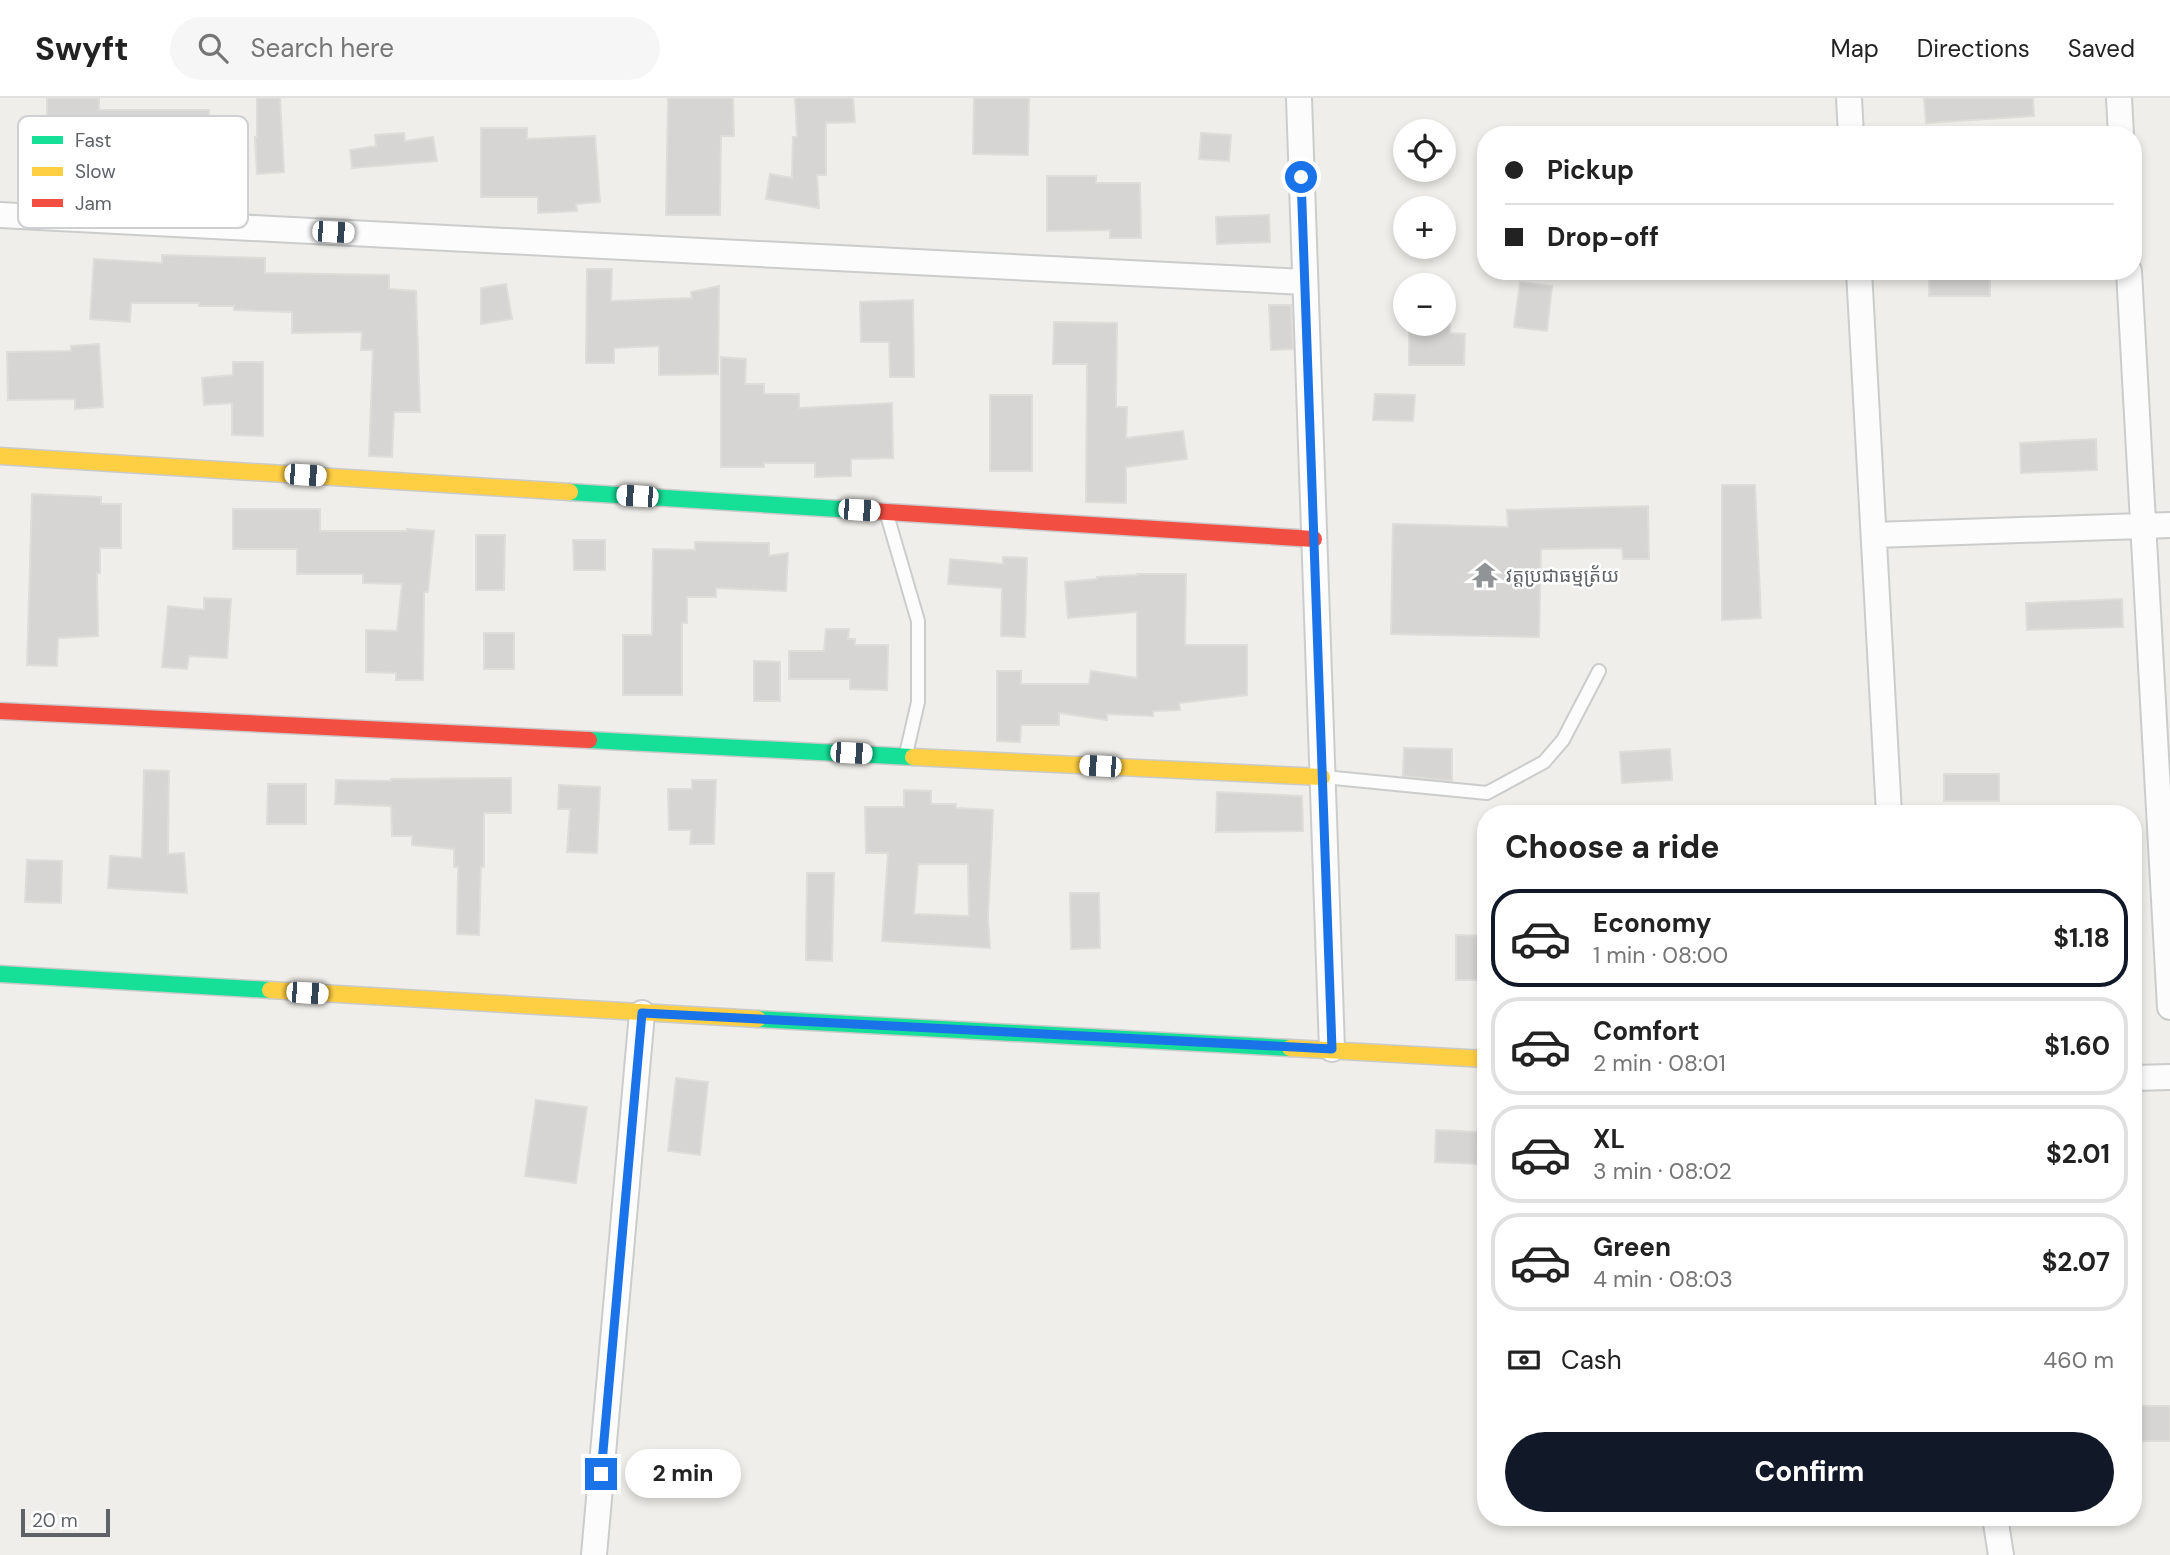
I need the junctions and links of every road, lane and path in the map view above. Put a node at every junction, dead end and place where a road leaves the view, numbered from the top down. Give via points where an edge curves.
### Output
1 (1299, 98) edge
2 (1849, 98) edge
3 (2119, 98) edge
4 (1851, 126) edge
5 (2121, 126) edge
6 (0, 215) edge
7 (18, 216) edge
8 (248, 228) edge
9 (1860, 280) edge
10 (2130, 280) edge
11 (1305, 282) junction
12 (0, 456) edge
13 (886, 512) junction
14 (2144, 525) junction
15 (2170, 525) edge
16 (1874, 535) junction
17 (1314, 539) junction
18 (1599, 671) dead end
19 (0, 711) edge
20 (906, 756) junction
21 (1322, 777) junction
22 (1889, 805) edge
23 (0, 974) edge
24 (2170, 1007) edge
25 (642, 1013) junction
26 (1332, 1049) junction
27 (1477, 1058) edge
28 (2170, 1077) edge
29 (2142, 1078) edge
30 (1996, 1526) edge
31 (594, 1555) edge
32 (2001, 1555) edge

1 - 11 street
2 - 4 street
3 - 5 street
6 - 7 street
8 - 11 street
9 - 16 street
10 - 14 street
11 - 17 street
12 - 13 street
13 - 17 street
13 - 20 lane via 918,621 918,702
14 - 15 street
14 - 16 street
14 - 24 street
16 - 22 street
17 - 21 street
18 - 21 lane via 1563,740 1544,762 1487,793
19 - 20 street
20 - 21 street
21 - 26 street
23 - 25 street
25 - 26 street
25 - 31 street
26 - 27 street
28 - 29 street
30 - 32 street

